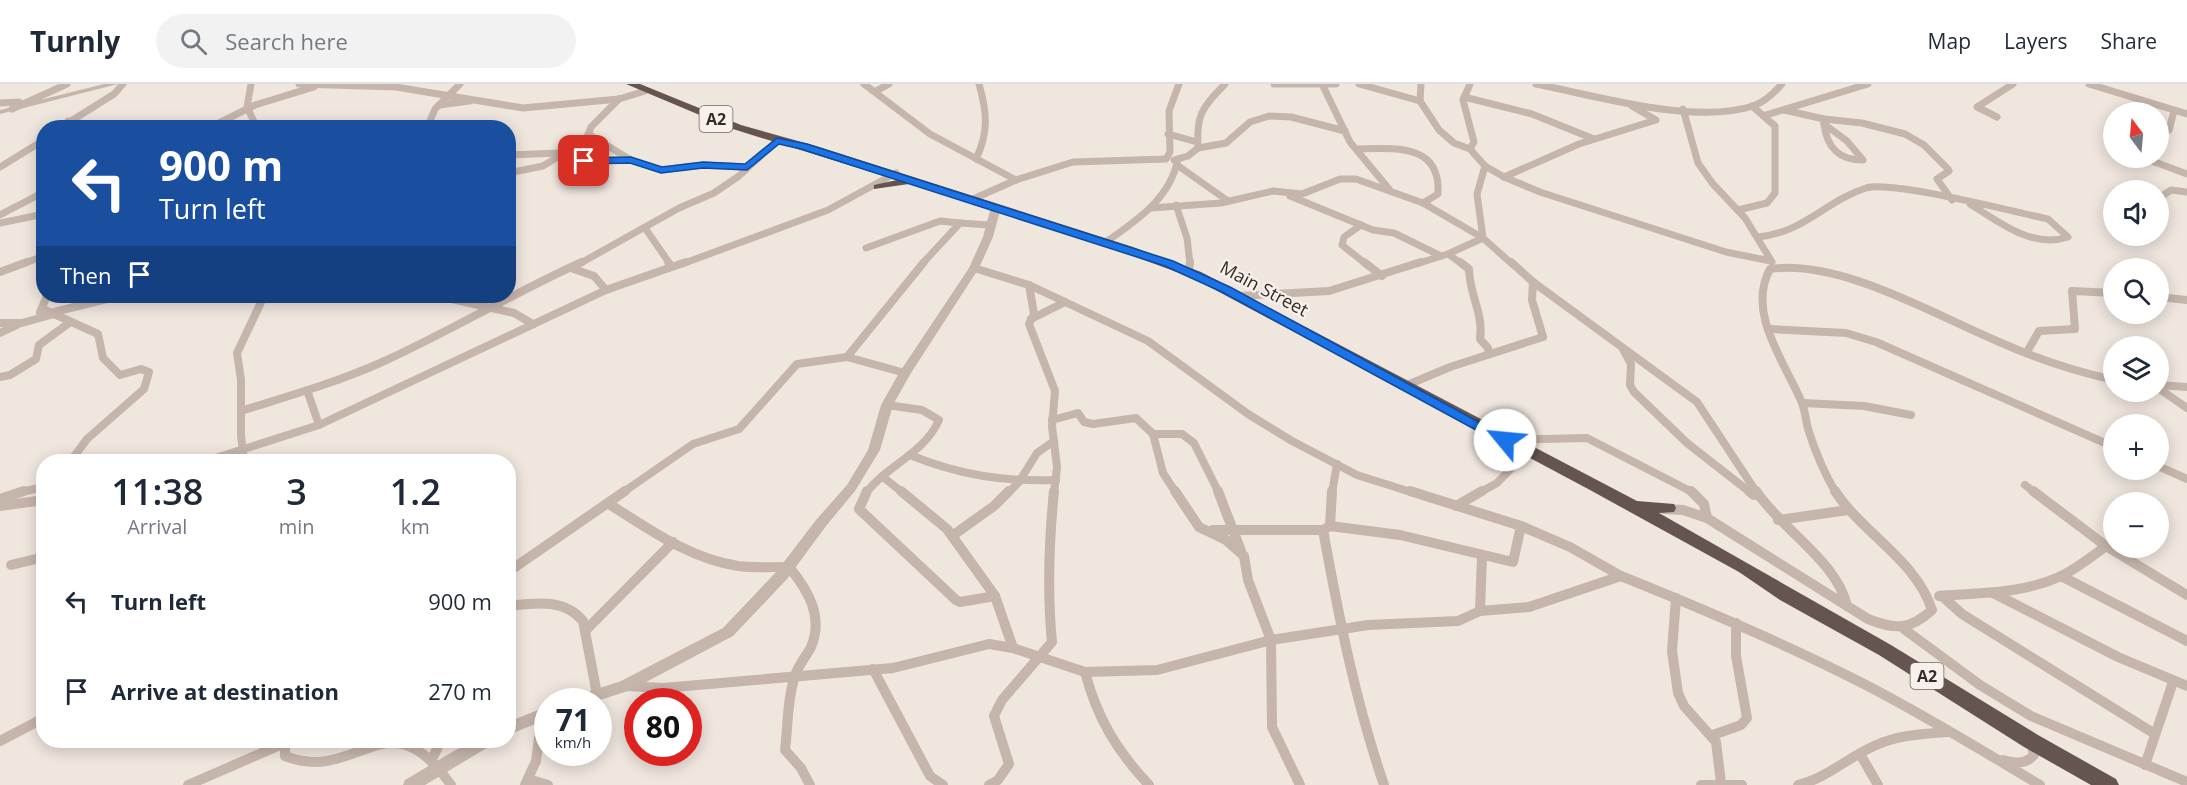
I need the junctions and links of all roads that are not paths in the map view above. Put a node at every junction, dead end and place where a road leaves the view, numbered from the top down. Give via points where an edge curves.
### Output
1 (52, 84) edge
2 (67, 84) edge
3 (114, 84) edge
4 (123, 84) edge
5 (251, 84) edge
6 (299, 84) edge
7 (460, 84) edge
8 (631, 84) edge
9 (864, 84) edge
10 (889, 84) edge
11 (979, 84) edge
12 (1179, 84) edge
13 (1225, 84) edge
14 (1274, 84) edge
15 (1336, 84) edge
16 (1359, 84) edge
17 (1421, 84) edge
18 (1470, 84) edge
19 (1536, 84) edge
20 (1782, 84) edge
21 (1868, 84) edge
22 (2013, 84) edge
23 (2090, 84) edge
24 (323, 85) edge
25 (1310, 85) edge
26 (390, 86) edge
27 (1323, 86) junction
28 (645, 90) junction
29 (876, 91) junction
30 (451, 94) junction
31 (1464, 97) junction
32 (478, 99) junction
33 (619, 99) junction
34 (1420, 101) junction
35 (0, 103) edge
36 (20, 103) junction
37 (1632, 103) junction
38 (440, 105) junction
39 (1752, 106) junction
40 (12, 109) junction
41 (1683, 109) junction
42 (246, 110) junction
43 (1784, 110) junction
44 (2174, 111) junction
45 (0, 112) edge
46 (2187, 114) edge
47 (1766, 115) junction
48 (1997, 117) dead end
49 (70, 120) edge
50 (225, 120) edge
51 (252, 120) edge
52 (429, 120) edge
53 (1824, 122) junction
54 (2169, 130) edge
55 (1345, 131) junction
56 (588, 134) junction
57 (1168, 134) junction
58 (1594, 139) junction
59 (777, 141) junction
60 (36, 145) edge
61 (1198, 145) junction
62 (803, 146) junction
63 (1359, 149) junction
64 (1470, 149) junction
65 (559, 154) junction
66 (516, 155) edge
67 (976, 159) junction
68 (1166, 159) junction
69 (631, 160) junction
70 (1177, 162) junction
71 (1485, 166) junction
72 (0, 167) edge
73 (747, 167) junction
74 (2169, 167) edge
75 (879, 170) junction
76 (516, 171) edge
77 (2187, 174) edge
78 (896, 175) junction
79 (1504, 177) junction
80 (1016, 180) junction
81 (912, 181) junction
82 (875, 187) junction
83 (1389, 189) junction
84 (2169, 191) edge
85 (1279, 192) junction
86 (2187, 192) edge
87 (959, 195) junction
88 (36, 197) edge
89 (973, 199) junction
90 (1952, 200) junction
91 (1228, 201) junction
92 (1423, 203) junction
93 (1971, 204) junction
94 (1176, 205) junction
95 (996, 207) junction
96 (1151, 208) junction
97 (1738, 210) junction
98 (0, 215) edge
99 (36, 216) edge
100 (0, 223) edge
101 (960, 223) junction
102 (989, 225) junction
103 (1360, 225) junction
104 (645, 228) junction
105 (1758, 237) junction
106 (1483, 238) junction
107 (1106, 242) junction
108 (866, 248) dead end
109 (1444, 255) junction
110 (36, 260) edge
111 (28, 261) junction
112 (0, 264) edge
113 (1774, 264) junction
114 (671, 266) junction
115 (571, 268) junction
116 (974, 268) junction
117 (0, 272) edge
118 (1189, 272) junction
119 (1382, 276) junction
120 (1533, 282) junction
121 (1029, 285) junction
122 (606, 290) junction
123 (2103, 292) edge
124 (516, 294) edge
125 (1238, 296) junction
126 (2169, 298) edge
127 (2187, 300) edge
128 (1065, 302) junction
129 (45, 303) edge
130 (85, 303) edge
131 (260, 303) edge
132 (470, 303) edge
133 (497, 303) edge
134 (488, 307) junction
135 (43, 309) junction
136 (54, 313) junction
137 (1031, 319) junction
138 (26, 322) junction
139 (69, 323) junction
140 (0, 324) edge
141 (534, 324) junction
142 (1768, 329) junction
143 (0, 333) edge
144 (1622, 345) junction
145 (2027, 352) junction
146 (1489, 354) junction
147 (847, 357) junction
148 (905, 373) junction
149 (0, 377) edge
150 (2103, 377) edge
151 (1405, 386) junction
152 (2169, 386) edge
153 (2187, 387) edge
154 (307, 390) junction
155 (2169, 394) edge
156 (1803, 403) junction
157 (887, 405) junction
158 (2187, 408) edge
159 (241, 411) junction
160 (1911, 415) dead end
161 (1052, 420) junction
162 (319, 425) junction
163 (1153, 434) junction
164 (1505, 440) junction
165 (1054, 441) junction
166 (2103, 442) edge
167 (241, 451) junction
168 (76, 454) edge
169 (231, 454) edge
170 (242, 454) edge
171 (1531, 454) junction
172 (910, 455) junction
173 (1337, 464) junction
174 (2169, 471) edge
175 (883, 477) junction
176 (2187, 479) edge
177 (1056, 480) junction
178 (1019, 482) junction
179 (2025, 485) dead end
180 (36, 489) edge
181 (0, 499) edge
182 (36, 501) edge
183 (1763, 502) junction
184 (609, 504) junction
185 (0, 506) edge
186 (1456, 506) junction
187 (1848, 510) junction
188 (1660, 515) junction
189 (1707, 518) junction
190 (1778, 520) junction
191 (1521, 526) junction
192 (1199, 527) junction
193 (1327, 528) junction
194 (1233, 532) junction
195 (952, 536) junction
196 (672, 542) junction
197 (2103, 544) edge
198 (2103, 548) edge
199 (1244, 556) junction
200 (1482, 556) junction
201 (2126, 558) edge
202 (36, 559) edge
203 (11, 565) dead end
204 (516, 566) edge
205 (789, 567) junction
206 (1621, 576) junction
207 (2061, 576) junction
208 (1993, 593) junction
209 (2187, 595) edge
210 (995, 596) junction
211 (1936, 596) junction
212 (1676, 597) junction
213 (1795, 599) junction
214 (516, 605) edge
215 (1847, 606) junction
216 (1480, 611) junction
217 (1736, 623) junction
218 (1341, 628) junction
219 (1904, 630) junction
220 (585, 631) junction
221 (1271, 640) junction
222 (2187, 641) edge
223 (1013, 648) junction
224 (1039, 658) junction
225 (873, 669) junction
226 (1085, 672) junction
227 (795, 675) junction
228 (2173, 682) junction
229 (626, 686) junction
230 (2187, 686) edge
231 (596, 688) edge
232 (612, 690) edge
233 (534, 718) edge
234 (36, 722) edge
235 (516, 726) edge
236 (1948, 732) junction
237 (2155, 734) junction
238 (1713, 735) junction
239 (0, 741) edge
240 (2031, 741) junction
241 (271, 748) edge
242 (285, 748) edge
243 (386, 748) edge
244 (418, 748) edge
245 (439, 748) edge
246 (468, 748) edge
247 (1860, 754) junction
248 (2056, 756) junction
249 (1993, 758) junction
250 (434, 764) junction
251 (2145, 765) junction
252 (534, 766) edge
253 (527, 782) edge
254 (2187, 782) edge
255 (1721, 783) junction
256 (188, 785) edge
257 (411, 785) edge
258 (451, 785) edge
259 (548, 785) edge
260 (810, 785) edge
261 (943, 785) edge
262 (989, 785) edge
263 (1149, 785) edge
264 (1300, 785) edge
265 (1384, 785) edge
266 (1701, 785) edge
267 (1742, 785) edge
268 (1803, 785) edge
269 (1878, 785) edge
270 (2040, 785) edge
271 (2096, 785) edge
272 (2109, 785) edge

1 - 36 street via 23,97
2 - 36 street
3 - 40 street
4 - 49 street via 114,94
5 - 42 street via 245,99
6 - 24 street
7 - 30 street
8 - 28 highway, Main Street / A2
9 - 29 street
10 - 29 street
11 - 67 street via 989,129
12 - 57 street via 1169,111
13 - 61 street via 1202,105 1197,122
14 - 25 street
15 - 27 street
16 - 34 street
17 - 34 street
18 - 31 street
19 - 37 street
20 - 39 street
21 - 43 street
22 - 48 street via 1977,107
23 - 44 street
24 - 26 street
24 - 42 street
25 - 27 street
26 - 30 street
27 - 55 street
28 - 33 street
28 - 59 highway, Main Street / A2
29 - 67 street via 924,130
30 - 32 street
30 - 38 street
31 - 58 street via 1532,114
31 - 64 street via 1474,142
32 - 33 street via 523,108
32 - 38 street
33 - 56 street via 598,118
34 - 64 street via 1439,130 1454,143
35 - 36 street
36 - 40 street
37 - 41 street
37 - 58 street via 1656,120
38 - 52 street
39 - 41 street
39 - 47 street
40 - 45 street
41 - 97 street via 1698,163
42 - 50 street
42 - 51 street
43 - 47 street
43 - 53 street
44 - 46 street
44 - 54 street
47 - 97 street via 1775,126 1775,194 1767,203
53 - 53 street via 1826,142 1835,154 1846,160 1863,160
53 - 90 street via 1862,123 1910,136 1948,169 1937,179
55 - 61 street via 1276,115 1248,122 1228,142
55 - 63 street
56 - 65 street via 582,142
56 - 69 street
57 - 61 street
57 - 68 street via 1170,152
58 - 79 street
59 - 62 highway, Main Street / A2
59 - 73 street
60 - 72 street
61 - 70 street via 1195,153
62 - 75 highway, Main Street / A2
62 - 78 highway, Main Street / A2
63 - 83 street
63 - 92 street via 1393,148 1430,159 1440,184 1438,194
64 - 71 street
65 - 66 street
65 - 69 street via 584,161
65 - 76 street via 543,166
67 - 80 street
68 - 70 street
68 - 80 street via 1082,160
69 - 73 street via 661,170 703,165
70 - 91 street
70 - 96 street via 1167,188
71 - 79 street
71 - 106 street via 1476,194
73 - 104 street via 714,193
74 - 77 street
75 - 78 highway, Main Street / A2
75 - 82 highway
78 - 81 highway, Main Street / A2
78 - 82 street
78 - 87 highway, Main Street / A2
79 - 113 street via 1726,252
80 - 89 street
81 - 82 highway
81 - 87 highway, Main Street / A2
82 - 114 street via 748,241
83 - 85 street via 1340,178 1306,193
83 - 92 street
84 - 86 street
85 - 91 street
85 - 103 street
87 - 89 highway, Main Street / A2
88 - 98 street
89 - 95 highway, Main Street / A2
90 - 93 street
90 - 105 street via 1873,185 1785,234
91 - 94 street
92 - 106 street
93 - 93 street via 2023,235 2068,237 2048,219
94 - 96 street
94 - 118 street via 1191,258
95 - 102 street
95 - 107 highway, Main Street / A2
96 - 107 street
97 - 105 street
99 - 100 street
101 - 102 street
101 - 108 street via 940,221
101 - 147 street
102 - 116 street via 988,237
103 - 109 street via 1394,233
103 - 119 street via 1344,237 1342,245
104 - 114 street
104 - 115 street
105 - 113 street
106 - 109 street
106 - 120 street
107 - 118 highway, Main Street / A2
109 - 119 street
109 - 146 street via 1468,269 1481,316 1480,339
110 - 111 street
111 - 112 street
111 - 117 street
113 - 142 street via 1764,278 1763,310
113 - 145 street via 1823,271 1855,282
114 - 122 street
115 - 122 street via 594,276
115 - 124 street
116 - 121 street
116 - 148 street
118 - 125 highway, Main Street / A2
119 - 125 street via 1320,293
120 - 144 street
120 - 146 street via 1532,300 1543,337
121 - 128 street
121 - 137 street via 1034,314
122 - 141 street
123 - 145 street via 2072,291 2075,329 2039,331
125 - 151 highway, Main Street / A2
126 - 127 street
128 - 137 street
128 - 173 street via 1148,340 1248,414
129 - 135 street
130 - 136 street
131 - 159 street via 237,350
132 - 134 street
133 - 134 street
134 - 141 street via 514,313
134 - 154 street via 382,362
135 - 136 street
135 - 138 street
136 - 138 street
136 - 139 street
137 - 161 street via 1029,324 1055,391
138 - 140 street
138 - 143 street
139 - 149 street via 39,345 36,359
139 - 168 street via 98,334 101,356 120,375 141,369 149,372 144,388 87,439
141 - 162 street
142 - 156 street
142 - 166 street via 1846,333 1876,342
144 - 183 street via 1705,409
144 - 183 street via 1631,364 1630,385 1634,392 1687,442
145 - 150 street
146 - 151 street
147 - 148 street
147 - 184 street via 797,364 739,429 693,444
148 - 157 street
151 - 164 highway, Main Street / A2
152 - 153 street
154 - 159 street
154 - 162 street
155 - 158 street
156 - 160 street via 1864,406
156 - 187 street via 1817,456
157 - 172 street via 922,410 939,420 938,426
157 - 205 street via 874,450 851,489
159 - 167 street
161 - 163 street via 1078,412 1084,423 1093,424 1136,418
161 - 165 street
162 - 167 street
163 - 192 street via 1163,473
163 - 194 street via 1182,434 1194,443 1223,501
164 - 171 highway, Main Street / A2
164 - 189 street via 1574,437 1599,442 1694,493 1704,504
165 - 177 street
165 - 178 street via 1031,460
167 - 169 street
167 - 170 street
171 - 186 street via 1497,483
171 - 188 highway, Main Street / A2
171 - 188 highway, Main Street / A2 via 1631,506
172 - 175 street
172 - 178 street via 965,476
173 - 186 street via 1357,476
173 - 193 street
174 - 176 street
175 - 195 street
175 - 210 street via 861,499 859,509 866,518 956,600
177 - 178 street
177 - 224 street via 1050,531 1052,642
178 - 195 street
179 - 197 street
180 - 181 street
182 - 185 street
183 - 190 street
184 - 196 street
184 - 204 street
186 - 191 street
187 - 190 street
187 - 211 street
188 - 189 street
188 - 213 highway, A2
188 - 213 highway, A2 via 1680,533
189 - 215 street
190 - 215 street via 1838,583
191 - 200 street via 1513,562
191 - 206 street via 1570,547
192 - 194 street
192 - 199 street via 1226,540
193 - 194 street
193 - 200 street via 1400,535
193 - 218 street
194 - 199 street
195 - 210 street
196 - 205 street via 737,566
196 - 220 street
198 - 207 street
199 - 221 street via 1248,580
200 - 216 street
201 - 209 street
202 - 203 street
205 - 227 street via 811,596 815,616 814,638
205 - 229 street via 728,632
206 - 212 street
206 - 216 street via 1529,607
207 - 208 street
207 - 222 street
208 - 211 street
208 - 228 street
210 - 223 street
211 - 219 street via 1932,610
211 - 237 street
212 - 217 street
212 - 238 street via 1672,651 1678,693 1684,706
213 - 240 highway, A2
214 - 220 street via 570,607 583,621
215 - 219 street via 1887,627
216 - 218 street via 1458,621
217 - 236 street via 1898,702
217 - 238 street via 1736,656 1746,718 1741,725
218 - 221 street
218 - 265 street via 1363,724
219 - 251 street via 2014,706 2071,735
220 - 231 street
221 - 226 street via 1175,668
221 - 264 street via 1272,728
223 - 224 street
223 - 225 street via 989,644 893,668
224 - 226 street
224 - 262 street via 1002,700 994,716 1010,764
225 - 227 street
225 - 261 street via 930,776
226 - 263 street via 1109,738
227 - 229 street via 663,688
227 - 260 street via 785,750
228 - 230 street
228 - 237 street
229 - 232 street
233 - 235 street
234 - 239 street
236 - 247 street via 1889,740
236 - 249 street
237 - 251 street
238 - 255 street
240 - 248 highway, A2
240 - 249 street via 2034,754 2029,761
241 - 256 street
242 - 243 street via 285,756 295,766 311,773
244 - 250 street
245 - 250 street
246 - 250 street
247 - 268 street
247 - 269 street
248 - 271 highway, A2
248 - 272 highway, A2
249 - 270 street
250 - 257 street
250 - 258 street
251 - 254 street
252 - 253 street
253 - 259 street
255 - 266 street
255 - 267 street

